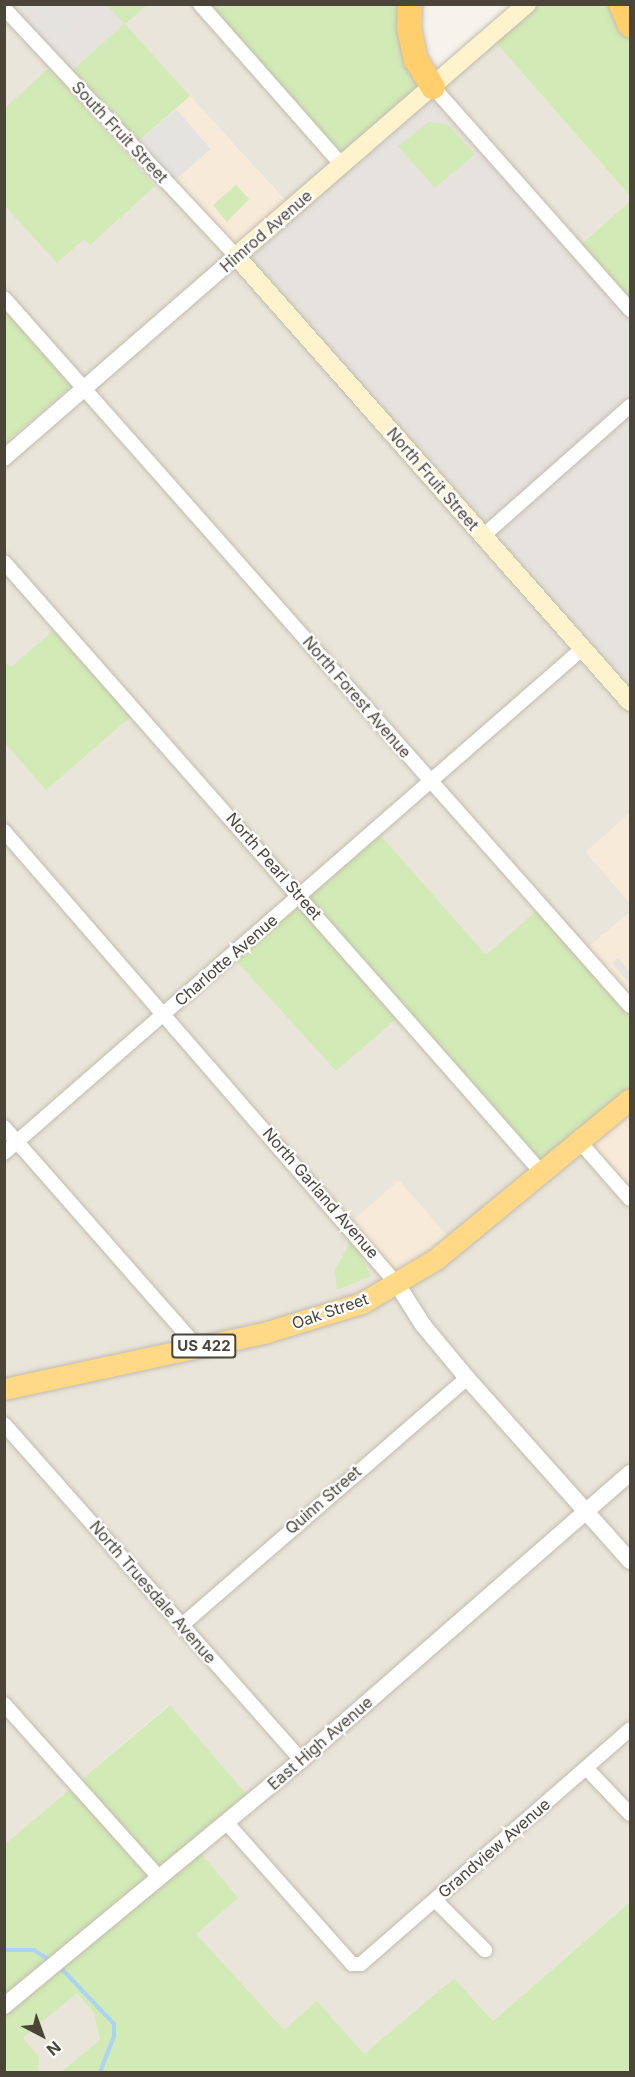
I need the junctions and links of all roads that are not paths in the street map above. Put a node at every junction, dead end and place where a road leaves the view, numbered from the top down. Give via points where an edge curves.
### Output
1 (200, 4) edge
2 (410, 4) edge
3 (527, 4) edge
4 (621, 4) edge
5 (4, 8) edge
6 (630, 25) edge
7 (433, 87) junction
8 (342, 165) junction
9 (236, 256) junction
10 (4, 298) edge
11 (630, 310) edge
12 (84, 388) junction
13 (630, 406) edge
14 (4, 458) edge
15 (483, 536) junction
16 (4, 562) edge
17 (583, 648) junction
18 (630, 702) edge
19 (431, 781) junction
20 (4, 831) edge
21 (300, 895) junction
22 (630, 1006) edge
23 (165, 1013) junction
24 (630, 1099) edge
25 (4, 1128) edge
26 (579, 1141) junction
27 (17, 1142) junction
28 (4, 1153) edge
29 (541, 1172) junction
30 (630, 1199) edge
31 (397, 1284) junction
32 (198, 1348) junction
33 (467, 1378) junction
34 (4, 1389) edge
35 (4, 1424) edge
36 (630, 1473) edge
37 (586, 1511) junction
38 (630, 1561) edge
39 (182, 1625) junction
40 (4, 1704) edge
41 (630, 1729) edge
42 (301, 1760) junction
43 (586, 1769) junction
44 (630, 1814) edge
45 (226, 1822) junction
46 (158, 1876) junction
47 (435, 1900) junction
48 (485, 1950) dead end
49 (10, 2001) edge

1 - 8 street
2 - 7 highway via 410,38 416,60
3 - 7 main road, Himrod Avenue
4 - 6 highway
5 - 9 street, South Fruit Street
7 - 8 main road, Himrod Avenue
7 - 11 street
8 - 9 main road, Himrod Avenue
9 - 12 street, Himrod Avenue
9 - 15 main road, North Fruit Street
10 - 12 street, North Forest Avenue
12 - 14 street, Himrod Avenue
12 - 19 street, North Forest Avenue
13 - 15 street
15 - 17 main road, North Fruit Street
16 - 21 street, North Pearl Street
17 - 18 main road, North Fruit Street
17 - 19 street, Charlotte Avenue
19 - 21 street, Charlotte Avenue
19 - 22 street, North Forest Avenue
20 - 23 street, North Garland Avenue
21 - 23 street, Charlotte Avenue
21 - 29 street, North Pearl Street
23 - 27 street, Charlotte Avenue
23 - 31 street, North Garland Avenue
24 - 26 highway, Oak Street / US 422
25 - 27 street
26 - 29 highway, Oak Street / US 422
26 - 30 street
27 - 28 street, Charlotte Avenue
27 - 32 street
29 - 31 highway, Oak Street / US 422 via 455,1244
31 - 32 highway, Oak Street / US 422 via 351,1306
31 - 33 street, North Garland Avenue via 423,1325
32 - 34 highway, Oak Street / US 422
33 - 37 street, North Garland Avenue
33 - 39 street, Quinn Street
35 - 39 street, North Truesdale Avenue
36 - 37 street, East High Avenue
37 - 38 street, North Garland Avenue
37 - 42 street, East High Avenue
39 - 42 street, North Truesdale Avenue
40 - 46 street
41 - 43 street, Grandview Avenue
42 - 45 street, East High Avenue
43 - 44 street
43 - 47 street, Grandview Avenue
45 - 46 street, East High Avenue
45 - 47 street, Grandview Avenue via 357,1965
46 - 49 street, East High Avenue
47 - 48 street

